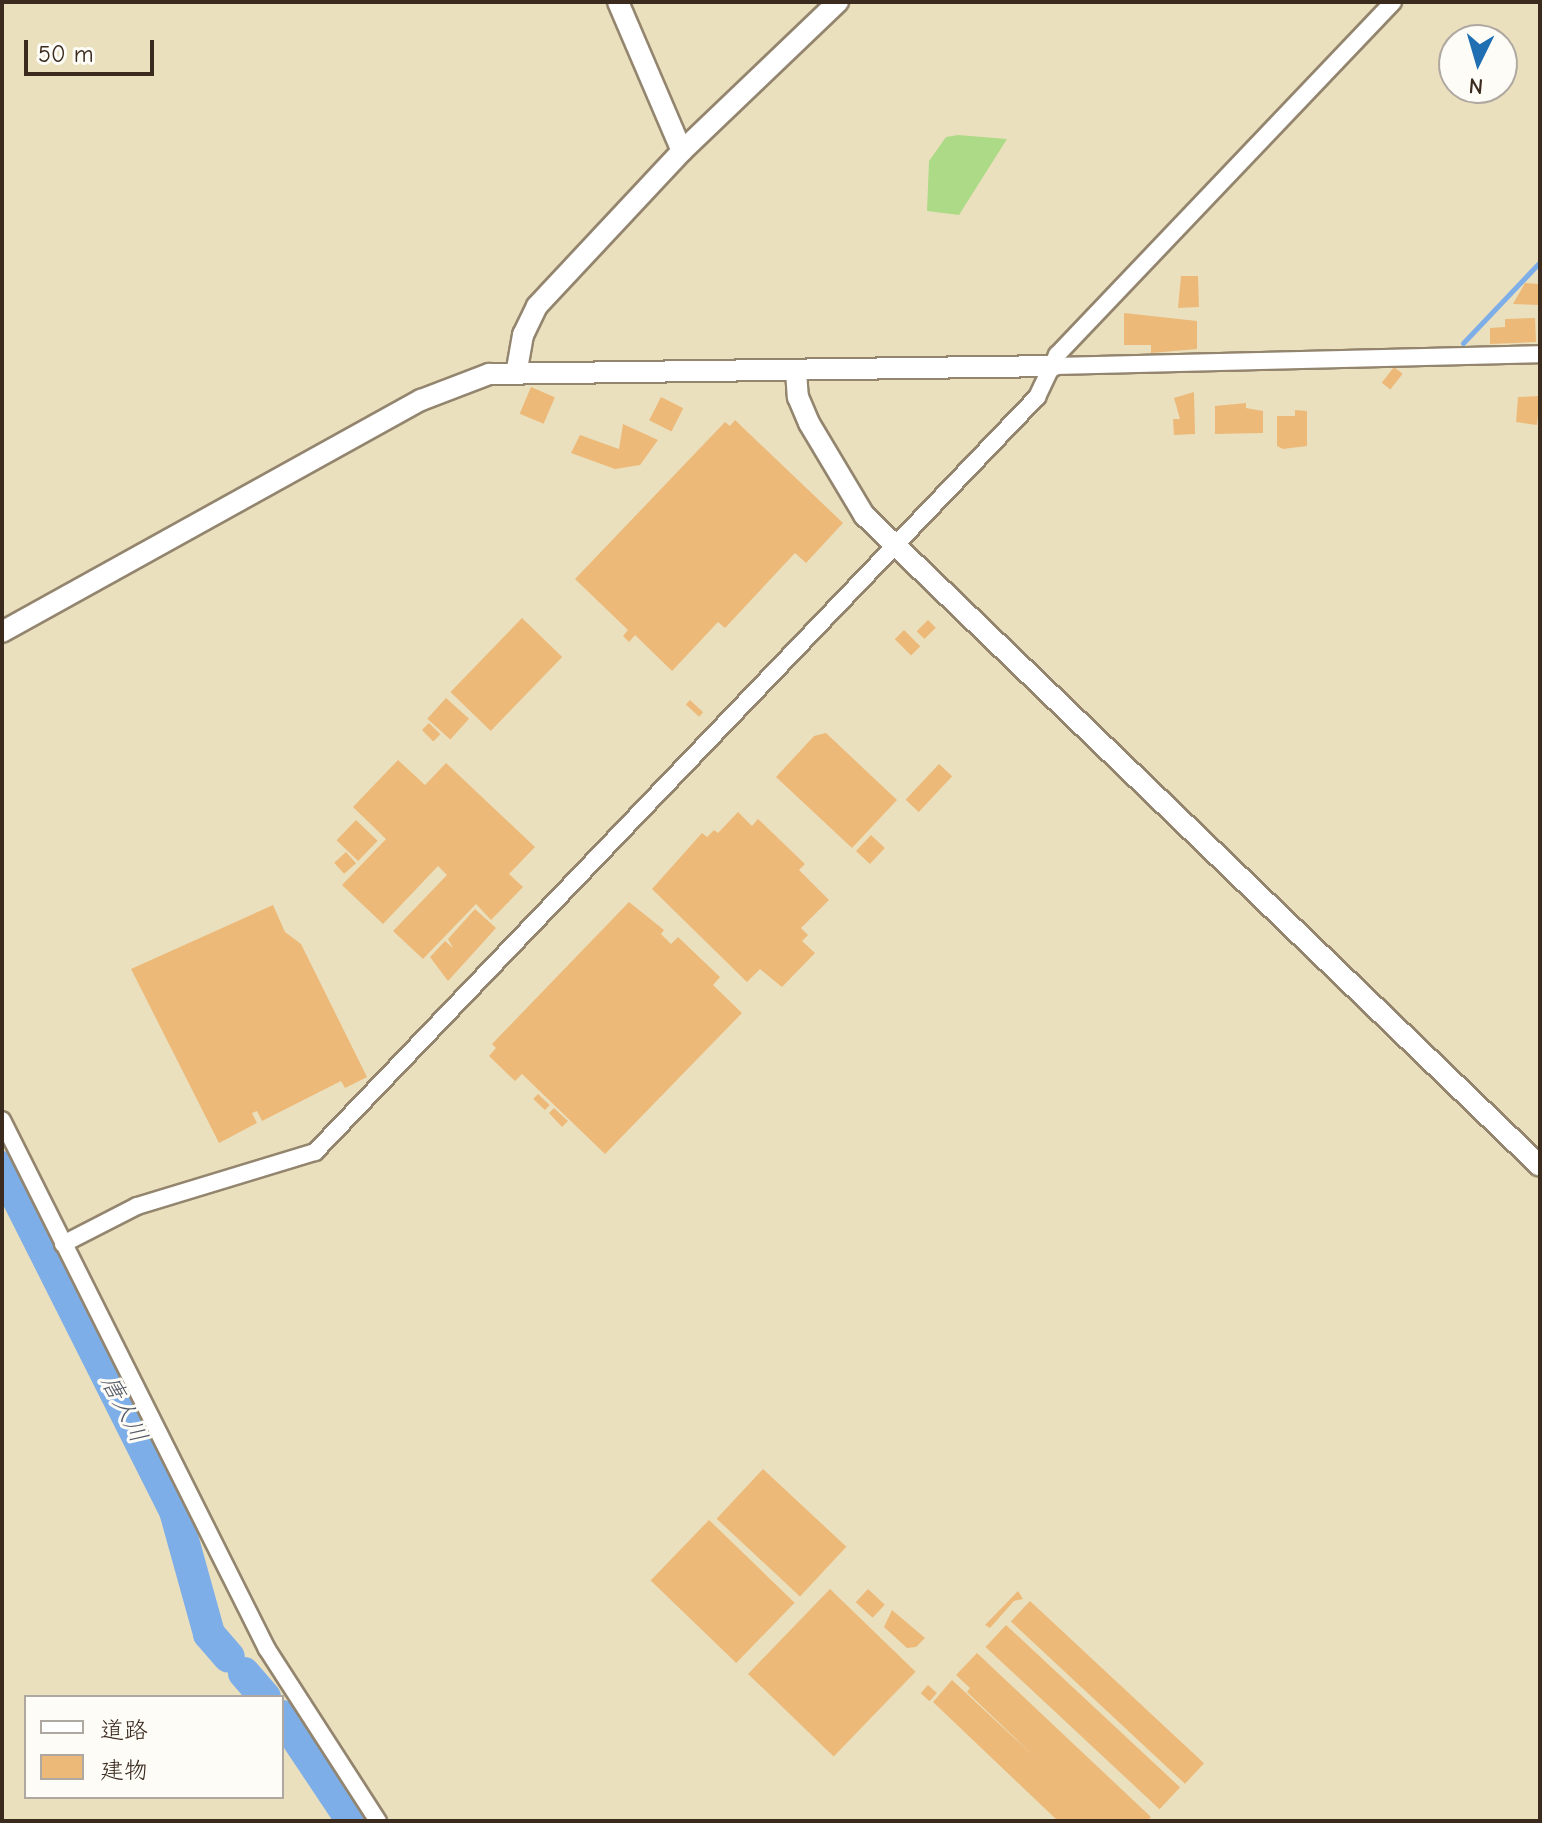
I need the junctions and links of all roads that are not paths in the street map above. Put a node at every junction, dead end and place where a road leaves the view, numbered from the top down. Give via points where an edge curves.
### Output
1 (618, 2) edge
2 (838, 2) edge
3 (1393, 2) edge
4 (682, 151) junction
5 (1540, 354) edge
6 (1053, 366) junction
7 (517, 369) junction
8 (796, 371) junction
9 (895, 547) junction
10 (2, 632) edge
11 (2, 1120) edge
12 (1540, 1166) edge
13 (63, 1244) junction
14 (378, 1821) edge

1 - 4 street
2 - 4 street
3 - 6 street via 1057,355
4 - 7 street via 537,306 523,335
5 - 6 street
6 - 8 street
6 - 9 street via 1037,397
7 - 8 street
7 - 10 street via 421,400
8 - 9 street via 798,397 809,423 864,515
9 - 12 street
9 - 13 street via 315,1152 137,1206
11 - 13 street
13 - 14 street via 267,1649

